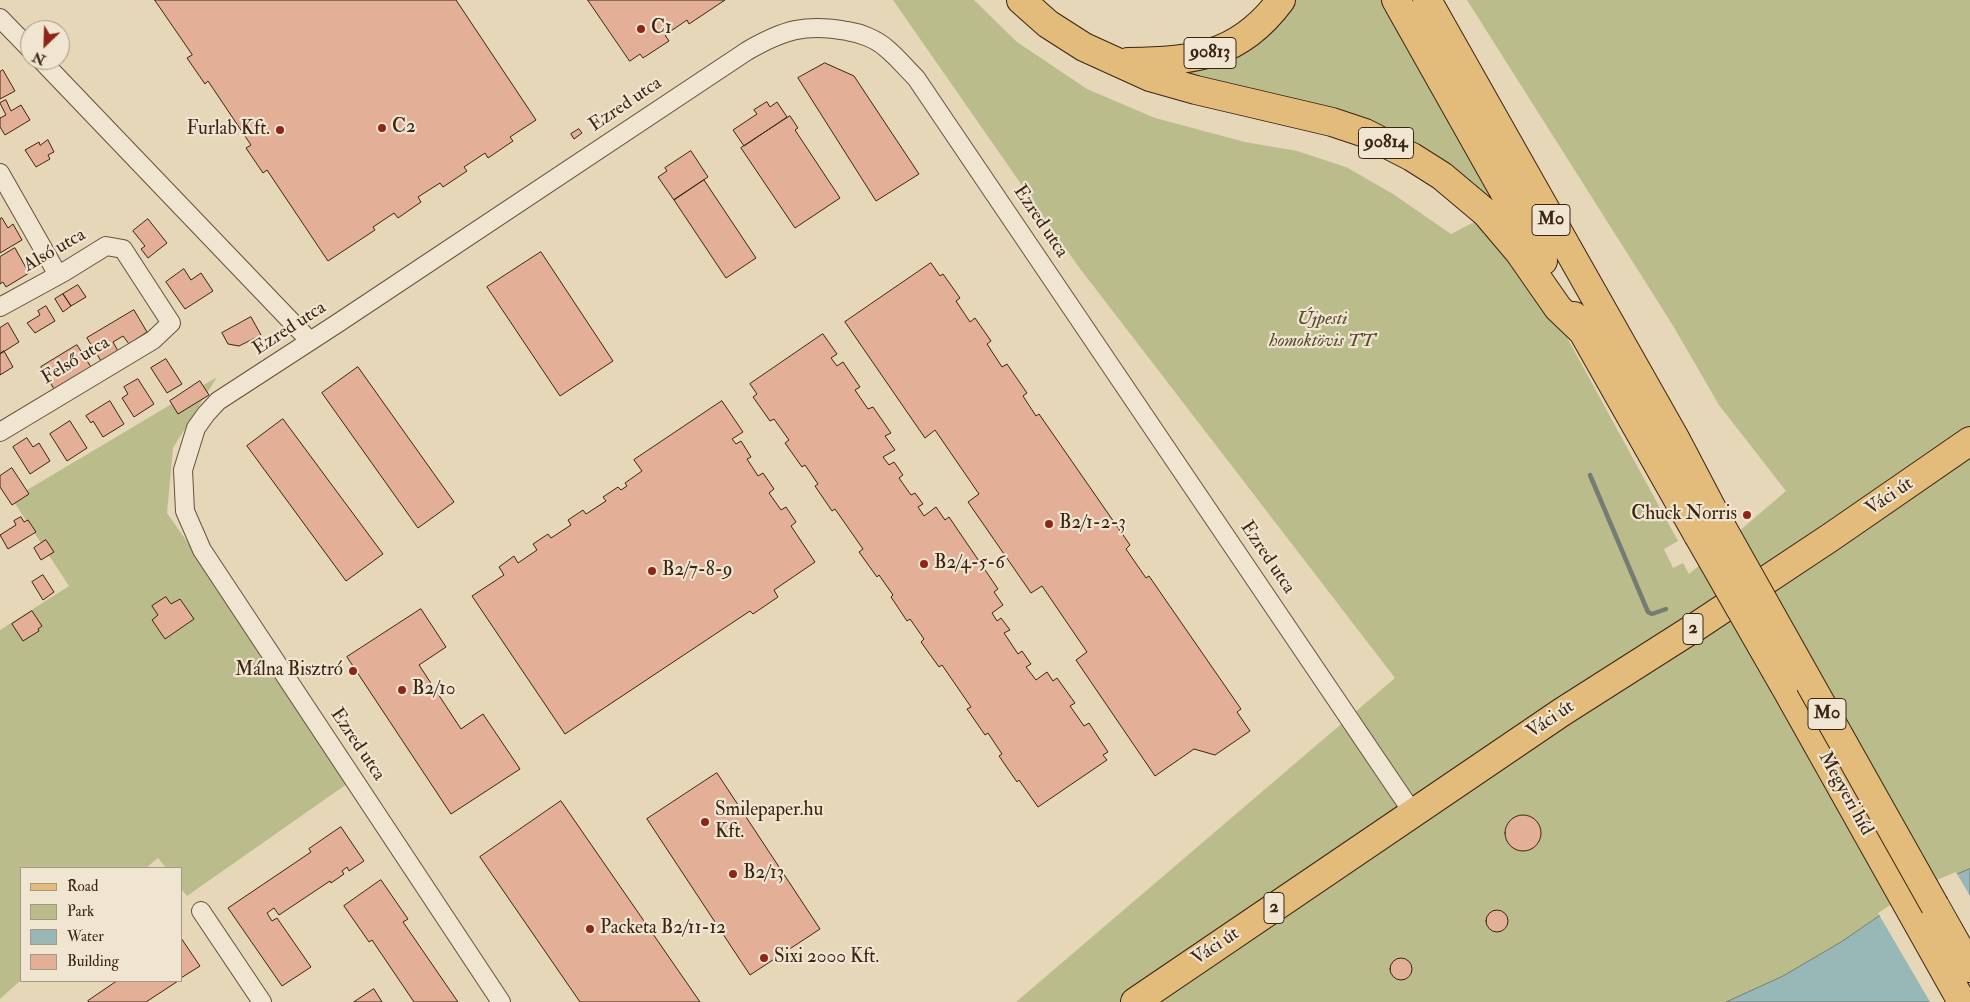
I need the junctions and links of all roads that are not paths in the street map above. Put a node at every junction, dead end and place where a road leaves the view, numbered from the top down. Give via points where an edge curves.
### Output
1 (1021, 0) edge
2 (1281, 0) edge
3 (1396, 0) edge
4 (1427, 0) edge
5 (0, 18) edge
6 (20, 39) edge
7 (1121, 62) junction
8 (51, 70) edge
9 (0, 174) edge
10 (58, 275) junction
11 (0, 307) edge
12 (171, 323) joint
13 (1584, 332) junction
14 (310, 341) junction
15 (0, 432) edge
16 (1970, 441) edge
17 (1708, 528) junction
18 (1413, 813) junction
19 (201, 911) dead end
20 (1970, 968) edge
21 (262, 1002) edge
22 (501, 1002) edge
23 (1135, 1002) edge
24 (1962, 1002) edge

1 - 7 main road, 90813 via 1048,24 1084,46
2 - 7 main road, 90813 via 1248,34 1226,48 1194,58
3 - 13 main road, M0
4 - 17 main road, M0 via 1676,440
5 - 6 street
7 - 13 main road, 90814 via 1150,77 1332,122 1365,133 1412,157 1442,176 1486,213 1519,252 1558,308
8 - 14 street
9 - 10 street
10 - 11 street, Alsó utca
10 - 12 street, Alsó utca via 106,246 123,249
12 - 15 street, Felső utca via 153,340
13 - 17 main road, M0
14 - 18 street, Ezred utca via 763,42 798,29 825,27 858,33 884,46 916,78
14 - 22 street, Ezred utca via 218,401 206,414 196,428 183,470 185,511 202,550
16 - 18 main road, Váci út / 2 via 1831,538
17 - 20 main road, Megyeri híd / M0, bridge
17 - 24 main road, Megyeri híd / M0, bridge
18 - 23 main road, Váci út / 2
19 - 21 street

